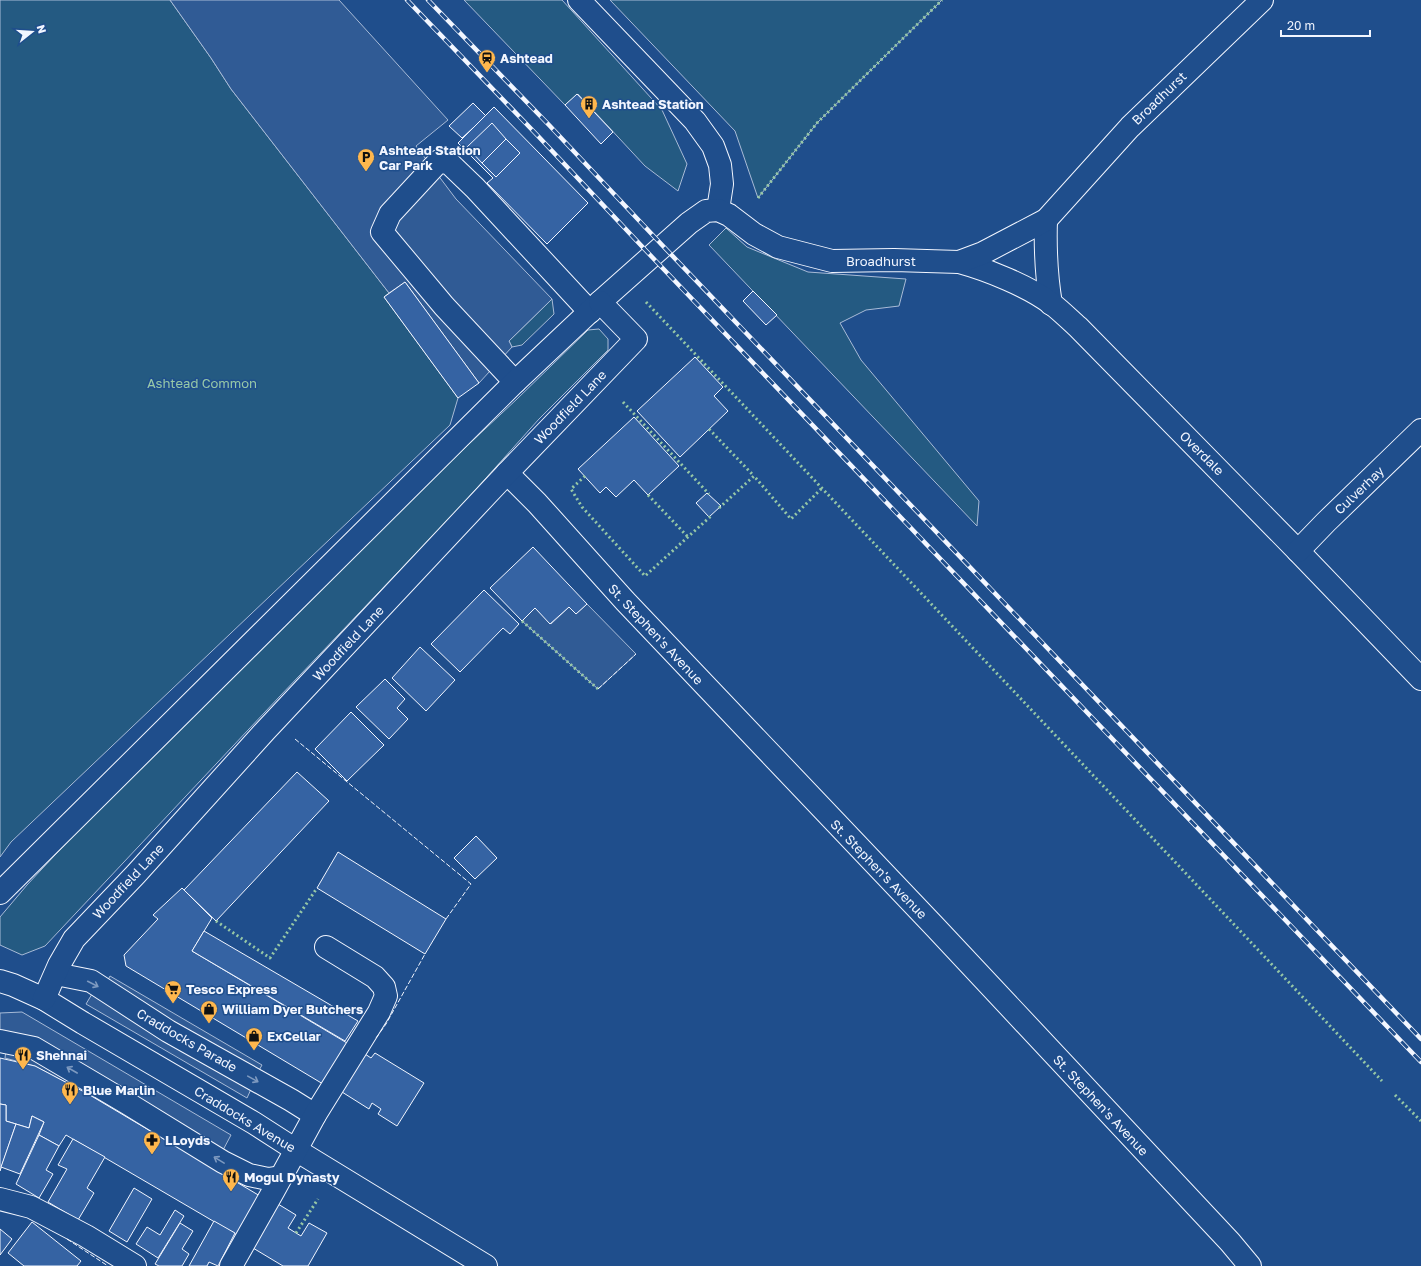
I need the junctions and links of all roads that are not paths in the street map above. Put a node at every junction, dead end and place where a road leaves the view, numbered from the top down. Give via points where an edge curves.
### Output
1 (579, 0) edge
2 (1262, 0) edge
3 (718, 210) junction
4 (1046, 220) junction
5 (959, 262) junction
6 (1051, 304) junction
7 (595, 307) junction
8 (515, 382) junction
9 (1421, 430) edge
10 (507, 473) junction
11 (1298, 551) junction
12 (1421, 679) edge
13 (0, 893) edge
14 (326, 946) dead end
15 (56, 974) junction
16 (0, 982) edge
17 (44, 999) junction
18 (0, 1041) edge
19 (315, 1115) junction
20 (296, 1150) junction
21 (281, 1177) junction
22 (0, 1199) edge
23 (135, 1266) edge
24 (230, 1266) edge
25 (486, 1266) edge
26 (1250, 1266) edge

1 - 3 street via 695,121 713,146 720,165 722,184
2 - 4 street, Broadhurst via 1130,126
3 - 5 street, Broadhurst via 778,247 832,261
3 - 7 street via 706,211 688,223
4 - 5 street, Broadhurst via 984,253
4 - 6 street via 1045,249
5 - 6 street, Overdale via 982,268 1030,290
6 - 11 street, Overdale via 1078,327
7 - 8 street
7 - 8 street via 450,164 439,161 390,214 382,232 444,306
7 - 10 street, Woodfield Lane via 636,339
8 - 13 street
9 - 11 street, Culverhay
10 - 15 street, Woodfield Lane via 74,939
10 - 26 street, St. Stephen's Avenue
11 - 12 street, Overdale
14 - 19 street via 375,977 384,987 386,996 379,1012
15 - 17 street, Woodfield Lane
15 -> 19 street, Craddocks Parade via 91,982 168,1031
16 - 17 street, Craddocks Avenue
17 - 20 street, Craddocks Avenue
21 -> 18 street via 268,1180 249,1175 223,1162 34,1048
19 - 20 street
20 - 21 street
20 - 25 street, Craddocks Avenue
21 - 24 street
22 - 23 street via 31,1207

